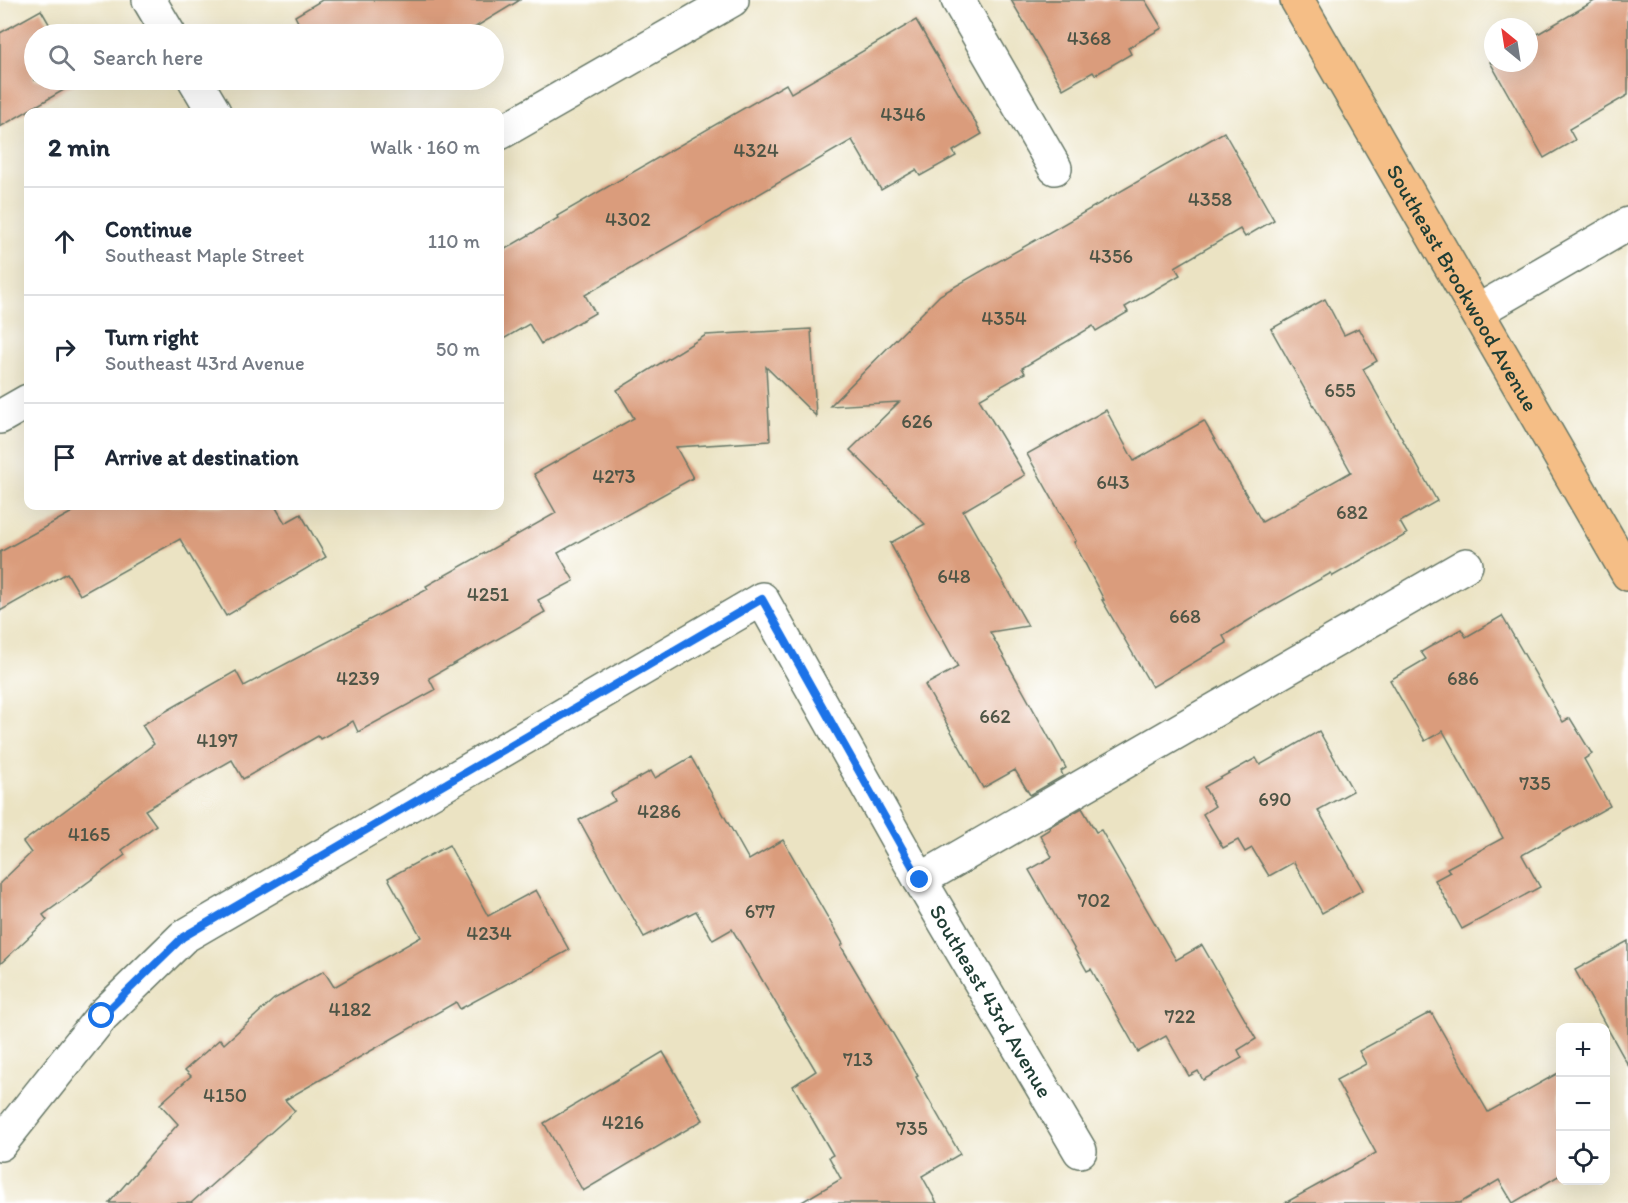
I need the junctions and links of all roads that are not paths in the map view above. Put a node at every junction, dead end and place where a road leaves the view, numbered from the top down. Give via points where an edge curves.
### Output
1 (148, 0) edge
2 (732, 0) edge
3 (958, 0) edge
4 (1297, 0) edge
5 (163, 24) edge
6 (201, 90) edge
7 (212, 108) edge
8 (504, 131) edge
9 (1055, 168) dead end
10 (1628, 224) edge
11 (1478, 311) junction
12 (24, 403) edge
13 (0, 417) edge
14 (1466, 565) dead end
15 (1628, 574) edge
16 (920, 880) junction
17 (0, 1144) edge
18 (1080, 1151) dead end

1 - 5 street
2 - 8 street
3 - 9 street
4 - 11 main road, Southeast Brookwood Avenue
6 - 7 street
10 - 11 street
11 - 15 main road, Southeast Brookwood Avenue
12 - 13 street
14 - 16 street
16 - 17 street, Southeast 43rd Avenue via 762,599 183,937 102,1016
16 - 18 street, Southeast 43rd Avenue

